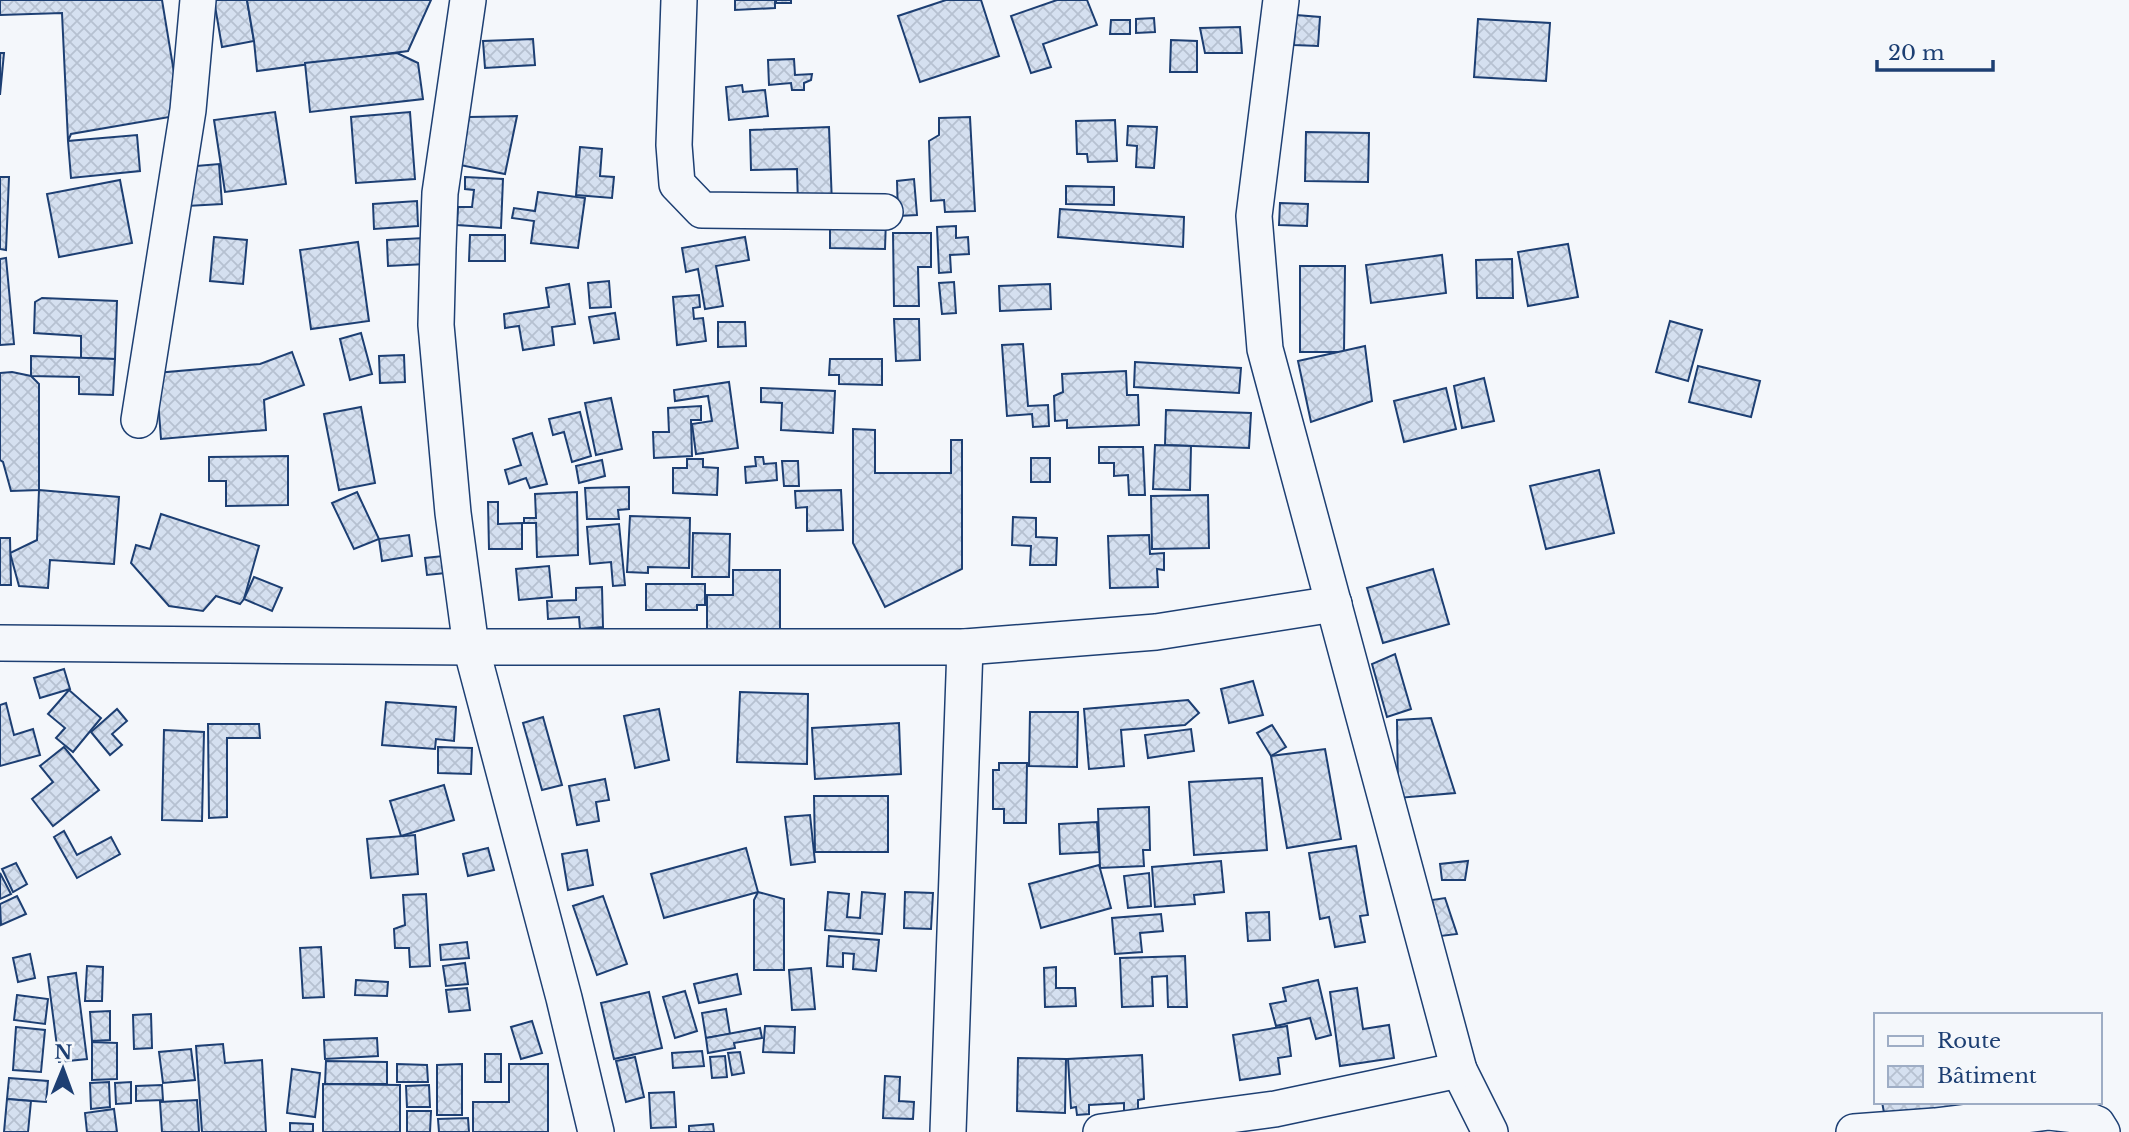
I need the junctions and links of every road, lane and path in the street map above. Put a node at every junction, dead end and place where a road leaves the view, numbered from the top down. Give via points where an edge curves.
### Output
1 (198, 0) edge
2 (468, 0) edge
3 (679, 0) edge
4 (1281, 0) edge
5 (884, 212) dead end
6 (139, 420) dead end
7 (1334, 604) junction
8 (0, 643) edge
9 (471, 646) junction
10 (965, 647) junction
11 (1460, 1070) junction
12 (596, 1132) edge
13 (948, 1132) edge
14 (1101, 1132) edge
15 (1490, 1132) edge
16 (1854, 1132) edge
17 (2102, 1132) edge

1 - 6 street via 188,110
2 - 9 street via 440,193 436,324 453,513
3 - 5 street via 674,145 677,184 694,202 702,210
4 - 7 street via 1254,216 1265,349
7 - 10 street via 1156,632
7 - 11 street
8 - 9 street
9 - 10 street
9 - 12 street
10 - 13 street
11 - 14 street via 1275,1109
11 - 15 street
16 - 17 street via 2049,1112 2076,1115 2097,1124

